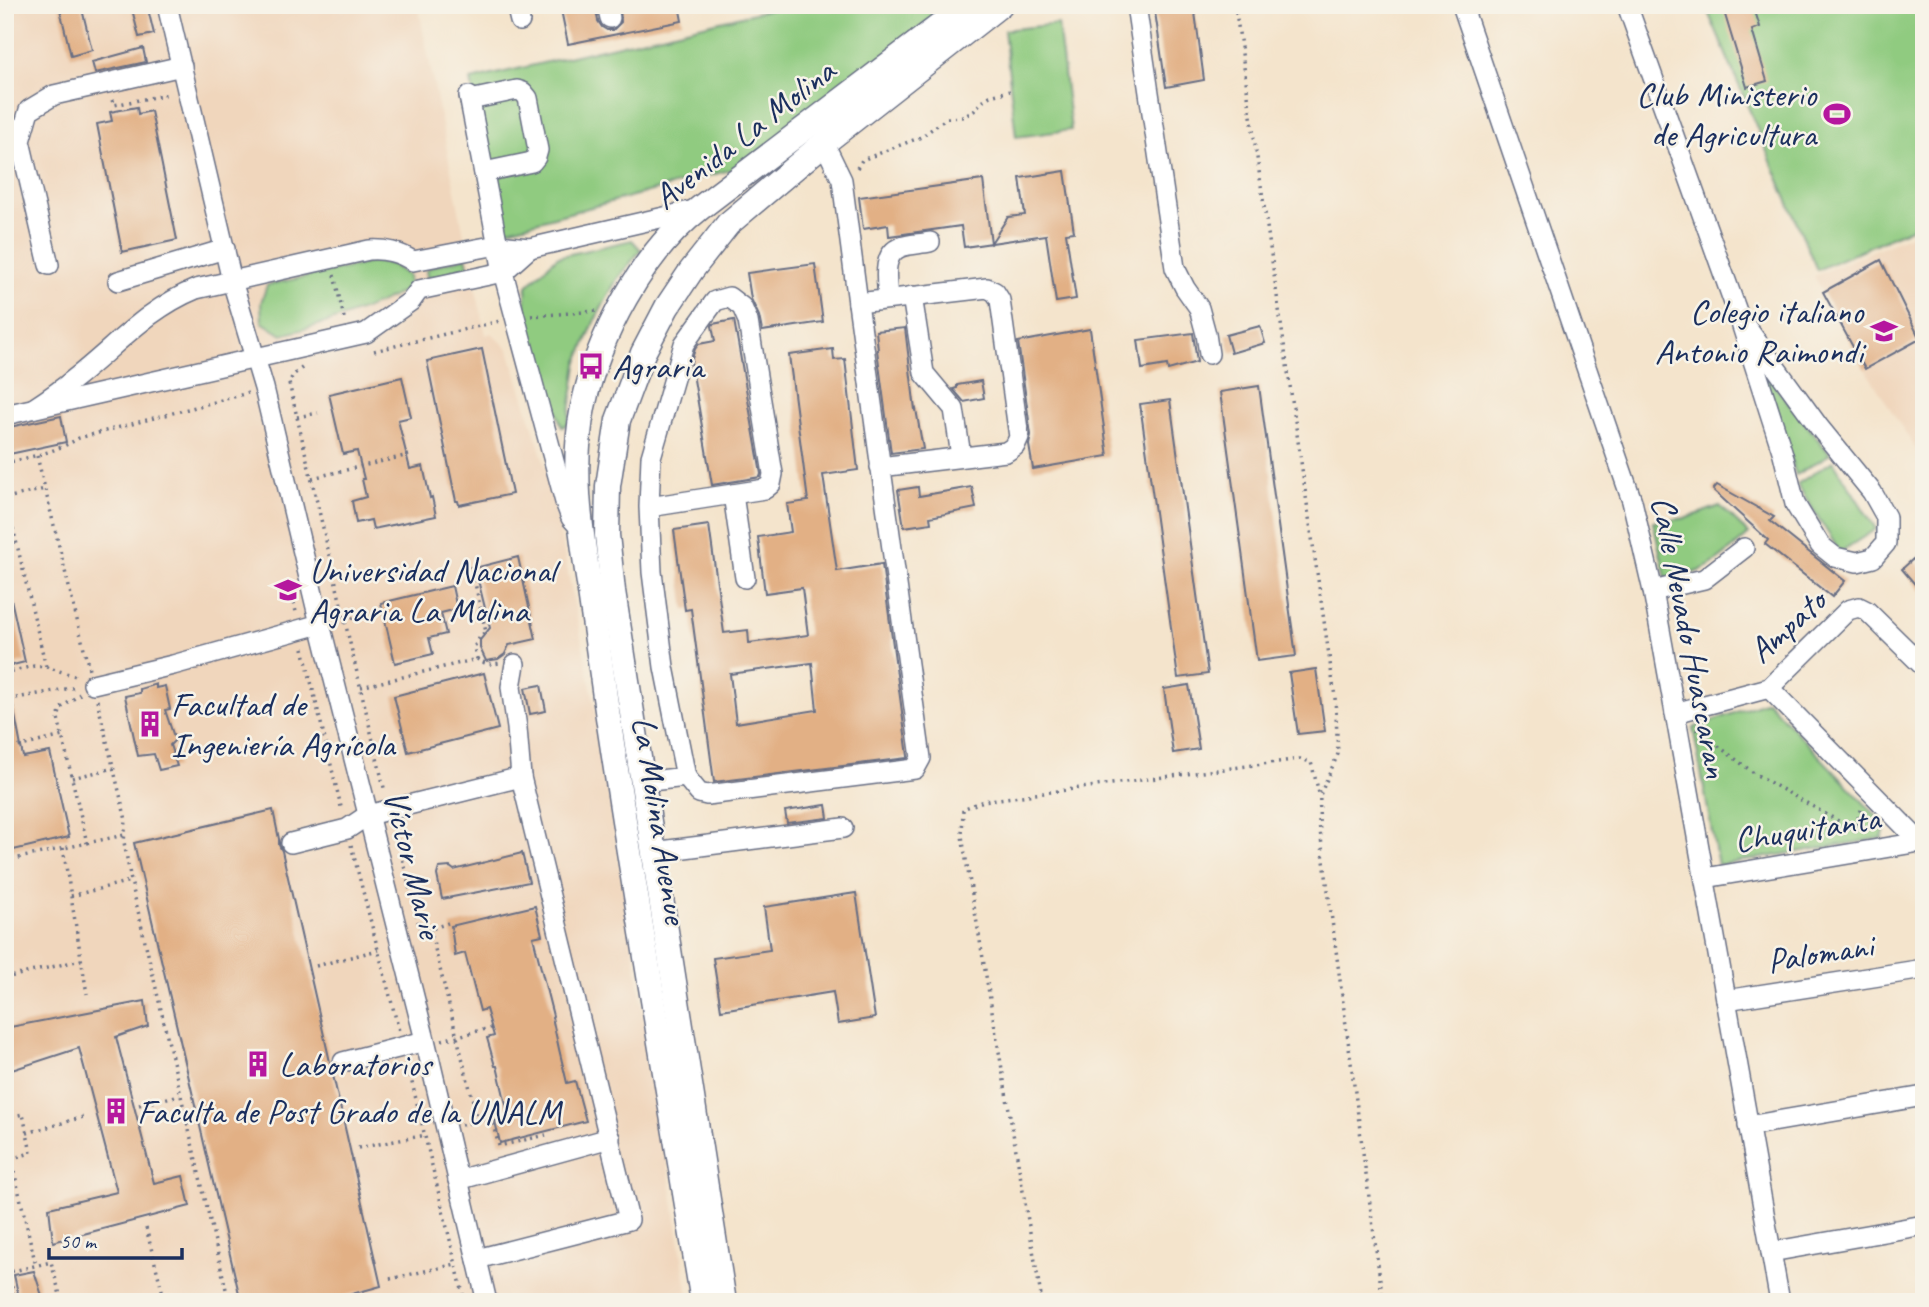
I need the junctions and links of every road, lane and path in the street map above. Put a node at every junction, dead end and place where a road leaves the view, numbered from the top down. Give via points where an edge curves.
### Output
1 (167, 5) edge
2 (967, 5) edge
3 (1000, 5) edge
4 (1136, 5) edge
5 (1236, 5) edge
6 (1462, 5) edge
7 (1627, 5) edge
8 (182, 66) junction
9 (108, 83) junction
10 (1010, 91) dead end
11 (171, 94) dead end
12 (824, 143) junction
13 (484, 172) junction
14 (842, 181) junction
15 (700, 208) junction
16 (728, 224) junction
17 (930, 242) dead end
18 (497, 244) junction
19 (530, 248) junction
20 (225, 249) junction
21 (330, 259) junction
22 (413, 261) junction
23 (48, 265) dead end
24 (503, 272) junction
25 (118, 281) dead end
26 (232, 281) junction
27 (419, 290) junction
28 (912, 296) junction
29 (888, 299) junction
30 (858, 303) junction
31 (620, 309) junction
32 (1739, 317) junction
33 (516, 318) junction
34 (348, 337) junction
35 (366, 353) dead end
36 (1209, 354) dead end
37 (257, 358) junction
38 (302, 368) dead end
39 (256, 391) dead end
40 (34, 408) junction
41 (318, 413) dead end
42 (5, 415) edge
43 (297, 417) junction
44 (409, 455) dead end
45 (37, 456) junction
46 (961, 456) junction
47 (5, 463) edge
48 (880, 467) junction
49 (311, 478) junction
50 (45, 489) junction
51 (733, 494) junction
52 (5, 497) edge
53 (649, 507) junction
54 (580, 528) junction
55 (607, 535) junction
56 (1744, 548) dead end
57 (471, 566) dead end
58 (745, 578) dead end
59 (1653, 592) junction
60 (365, 615) dead end
61 (345, 620) junction
62 (320, 624) junction
63 (303, 648) dead end
64 (477, 659) junction
65 (508, 663) joint
66 (46, 667) junction
67 (1924, 667) edge
68 (5, 673) edge
69 (93, 684) junction
70 (360, 687) junction
71 (1769, 688) junction
72 (16, 698) dead end
73 (1675, 713) junction
74 (62, 736) junction
75 (5, 750) edge
76 (114, 768) junction
77 (521, 777) junction
78 (686, 777) junction
79 (72, 778) junction
80 (642, 782) junction
81 (1866, 786) junction
82 (1320, 795) junction
83 (387, 799) dead end
84 (368, 815) junction
85 (393, 821) dead end
86 (843, 828) dead end
87 (347, 829) junction
88 (1856, 831) junction
89 (124, 835) junction
90 (291, 842) dead end
91 (87, 843) junction
92 (1922, 844) edge
93 (63, 848) junction
94 (653, 852) junction
95 (1851, 854) junction
96 (5, 861) edge
97 (1705, 878) junction
98 (131, 881) junction
99 (71, 896) junction
100 (448, 923) dead end
101 (430, 929) junction
102 (378, 950) junction
103 (81, 960) junction
104 (316, 966) dead end
105 (1924, 969) edge
106 (5, 978) edge
107 (87, 994) dead end
108 (1726, 1000) junction
109 (494, 1027) dead end
110 (457, 1036) junction
111 (425, 1042) junction
112 (403, 1047) junction
113 (343, 1062) dead end
114 (180, 1095) junction
115 (1924, 1096) edge
116 (139, 1105) dead end
117 (500, 1115) dead end
118 (87, 1116) dead end
119 (491, 1117) junction
120 (5, 1118) edge
121 (478, 1121) junction
122 (459, 1126) dead end
123 (1748, 1126) junction
124 (435, 1132) dead end
125 (27, 1133) junction
126 (425, 1135) junction
127 (610, 1138) junction
128 (499, 1146) dead end
129 (358, 1148) dead end
130 (11, 1158) junction
131 (5, 1160) edge
132 (458, 1180) junction
133 (1924, 1225) edge
134 (146, 1228) dead end
135 (1771, 1252) junction
136 (477, 1258) junction
137 (456, 1264) junction
138 (36, 1266) junction
139 (7, 1273) edge
140 (390, 1279) dead end
141 (16, 1302) edge
142 (62, 1302) edge
143 (165, 1302) edge
144 (229, 1302) edge
145 (465, 1302) edge
146 (487, 1302) edge
147 (703, 1302) edge
148 (724, 1302) edge
149 (1042, 1302) edge
150 (1383, 1302) edge
151 (1780, 1302) edge

1 - 8 street, Víctor Marie
2 - 15 main road, Avenida La Molina
3 - 12 main road, Avenida La Molina
4 - 36 street via 1175,268 1199,309
5 - 82 path via 1335,697 1338,754
6 - 59 street, Calle Nevado Huascaran via 1632,501
7 - 32 street
8 - 9 street
8 - 20 street, Víctor Marie
9 - 11 path via 114,105
9 - 23 street via 54,95 29,110 20,141
10 - 14 path via 990,96 962,117 947,118 921,137 862,160 857,179
12 - 14 street
12 - 16 main road, Avenida La Molina
13 - 13 street via 536,157 528,98 523,92 470,98
13 - 18 street
14 - 30 street
15 - 16 main road
15 - 19 street
15 - 31 main road, Avenida La Molina via 653,256
16 - 55 main road, Avenida La Molina via 667,307 627,392 613,449
17 - 29 street via 899,247 889,255
18 - 19 street
18 - 22 street
18 - 24 street
19 - 24 street
20 - 25 street
20 - 26 street, Víctor Marie
21 - 22 street via 383,250
21 - 26 street
21 - 34 path
22 - 27 street via 420,275
24 - 27 street
24 - 33 street
26 - 37 street, Víctor Marie
26 - 40 street via 174,298
27 - 34 street via 381,324
28 - 29 street
28 - 46 street via 924,373 954,409
28 - 46 street via 987,288 1000,300 1019,437 1006,452
29 - 30 street
30 - 48 street
31 - 33 path
31 - 54 main road, La Molina Avenue via 583,408 577,466
32 - 32 street via 1795,504 1819,545 1835,557 1857,562 1873,558 1886,543 1885,517 1872,492
33 - 35 path
33 - 54 street via 565,502
34 - 37 street
37 - 40 street
37 - 62 street, Víctor Marie
38 - 43 path via 289,383
39 - 45 path via 79,438
40 - 42 street
41 - 43 path
43 - 49 path
44 - 49 path
45 - 47 path
45 - 50 path
46 - 48 street
48 - 78 street via 922,758 915,769 707,795 699,793
49 - 61 path
50 - 52 path
50 - 69 path
51 - 53 street
51 - 53 street via 765,489 773,474 748,321 729,297 715,301 684,344 651,457
51 - 58 street
52 - 66 path
53 - 78 street via 664,667
54 - 55 main road
54 - 147 main road, La Molina Avenue
55 - 80 main road, La Molina Avenue
56 - 59 street via 1704,579
57 - 64 path via 486,632 474,647
59 - 73 street, Calle Nevado Huascaran
60 - 61 path
61 - 70 path
62 - 69 street
62 - 84 street, Víctor Marie
63 - 87 path
64 - 65 path via 492,665
64 - 70 path
65 - 77 street
66 - 68 path
66 - 69 path
67 - 71 street, Ampato via 1858,607 1847,610
69 - 72 path
69 - 74 path via 58,713
69 - 76 path
70 - 83 path
71 - 73 street, Ampato
71 - 81 street
73 - 88 path via 1755,774
73 - 97 street, Calle Nevado Huascaran
74 - 75 path
74 - 79 path
76 - 79 path
76 - 89 path via 126,820
77 - 84 street
77 - 127 street
78 - 80 street
79 - 91 path
80 - 94 main road, La Molina Avenue
81 - 88 path
81 - 92 street
82 - 149 path via 1311,762 1300,759 983,801 963,809 962,836
82 - 150 path via 1319,823
84 - 87 street
84 - 111 street, Víctor Marie
85 - 101 path via 421,933
86 - 94 street
87 - 90 street
87 - 102 path
88 - 95 path
89 - 91 path
89 - 98 path
91 - 93 path
92 - 95 street, Chuquitanta
93 - 96 path
93 - 99 path
94 - 148 main road, La Molina Avenue
95 - 97 street, Chuquitanta
97 - 108 street, Calle Nevado Huascaran
98 - 99 path
98 - 114 path
99 - 103 path
100 - 101 path
101 - 110 path
102 - 104 path
102 - 112 path
103 - 106 path
103 - 107 path
105 - 108 street, Palomani
108 - 123 street, Calle Nevado Huascaran
109 - 110 path
110 - 111 path
110 - 121 path
111 - 112 street
111 - 132 street, Víctor Marie
112 - 113 street
112 - 126 path
114 - 116 path
114 - 144 path
115 - 123 street
117 - 119 path
118 - 125 path
119 - 121 path
119 - 128 path
120 - 125 path via 23,1114
121 - 122 path
123 - 135 street, Calle Nevado Huascaran
124 - 126 path
125 - 130 path via 31,1153
126 - 129 path
126 - 137 path
127 - 132 street
127 - 136 street via 629,1220
130 - 131 path
130 - 138 path
132 - 136 street, Víctor Marie
133 - 135 street
134 - 143 path
135 - 151 street, Calle Nevado Huascaran
136 - 137 path
136 - 146 street, Víctor Marie
137 - 140 path
137 - 145 path
138 - 139 path
138 - 142 path via 51,1262
139 - 141 path

